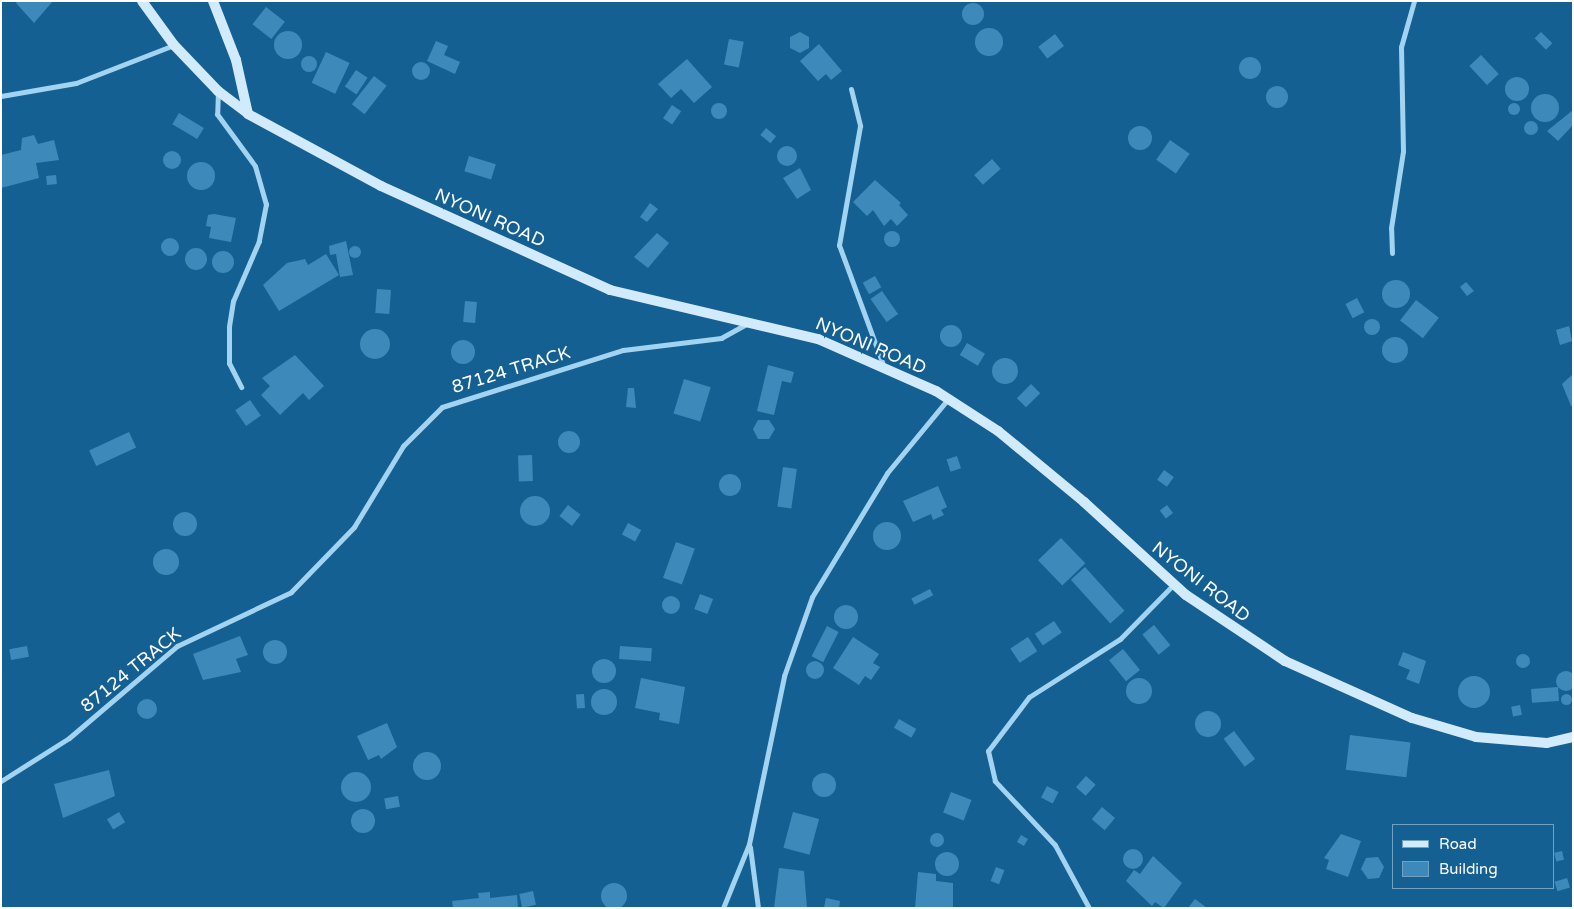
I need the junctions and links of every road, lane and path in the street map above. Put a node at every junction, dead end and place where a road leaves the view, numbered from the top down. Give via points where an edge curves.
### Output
1 (142, 1) edge
2 (213, 1) edge
3 (1414, 1) edge
4 (174, 45) junction
5 (851, 89) dead end
6 (218, 91) junction
7 (1, 96) edge
8 (248, 114) junction
9 (1392, 253) dead end
10 (751, 321) junction
11 (884, 367) junction
12 (241, 387) dead end
13 (949, 399) junction
14 (1174, 584) junction
15 (1573, 737) edge
16 (1, 781) edge
17 (749, 844) junction
18 (723, 908) edge
19 (758, 908) edge
20 (1089, 908) edge

1 - 4 street, NYONI ROAD
2 - 8 street via 236,60
3 - 9 street via 1401,47 1403,151 1391,228
4 - 6 street, NYONI ROAD
4 - 7 street via 76,83
5 - 11 street via 860,126 839,245
6 - 8 street, NYONI ROAD
6 - 12 street via 217,114 255,166 266,204 259,241 236,292 229,327 229,363
8 - 10 street, NYONI ROAD via 381,186 610,290 650,303
10 - 11 street, NYONI ROAD via 818,339
10 - 16 street, 87124 TRACK via 721,338 623,350 442,407 403,446 354,527 291,592 177,646 69,738
11 - 13 street, NYONI ROAD
13 - 14 street, NYONI ROAD via 998,431 1084,502
13 - 17 street via 887,473 812,597 784,676
14 - 15 street, NYONI ROAD via 1230,628 1286,661 1412,718 1512,743
14 - 20 street via 1120,639 1047,681 1029,697 988,751 995,781 1055,845
17 - 18 street
17 - 19 street

